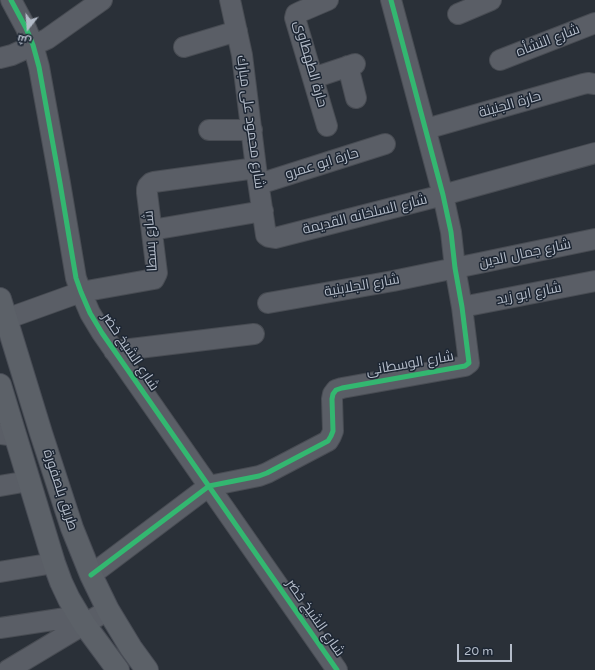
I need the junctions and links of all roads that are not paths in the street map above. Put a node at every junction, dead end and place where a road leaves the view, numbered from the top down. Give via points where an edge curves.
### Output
1 (11, 0) edge
2 (102, 0) edge
3 (230, 0) edge
4 (328, 0) edge
5 (391, 0) edge
6 (491, 0) edge
7 (458, 14) dead end
8 (595, 23) edge
9 (237, 31) junction
10 (33, 45) junction
11 (184, 47) dead end
12 (0, 58) edge
13 (500, 60) dead end
14 (313, 78) junction
15 (595, 84) edge
16 (356, 98) dead end
17 (327, 126) dead end
18 (426, 129) junction
19 (209, 130) dead end
20 (252, 130) junction
21 (385, 144) dead end
22 (595, 153) edge
23 (258, 176) junction
24 (443, 195) junction
25 (263, 211) junction
26 (152, 230) junction
27 (275, 238) joint
28 (595, 239) edge
29 (456, 268) junction
30 (595, 282) edge
31 (81, 292) junction
32 (268, 303) dead end
33 (462, 307) junction
34 (3, 309) edge
35 (254, 334) dead end
36 (114, 351) junction
37 (0, 385) edge
38 (8, 435) edge
39 (29, 481) junction
40 (0, 486) edge
41 (209, 486) junction
42 (54, 563) junction
43 (0, 572) edge
44 (91, 575) junction
45 (108, 610) junction
46 (81, 620) junction
47 (0, 628) edge
48 (110, 667) edge
49 (8, 670) edge
50 (147, 670) edge
51 (337, 670) edge

1 - 10 street, شارع الشيخ خضر
2 - 10 street via 47,39
3 - 9 street, شارع محمود على مبارك
4 - 14 street, حارة الطهطاوى via 296,14 295,18
5 - 18 street, شارع الوسطانى
6 - 7 street
8 - 13 street, شارع النشأه
9 - 11 street
9 - 20 street, شارع محمود على مبارك
10 - 12 street
10 - 31 street, شارع الشيخ خضر via 76,278
14 - 16 street via 351,65
14 - 17 street, حارة الطهطاوى
15 - 18 street, حارة الجنينة via 583,84
18 - 24 street, شارع الوسطانى
19 - 20 street
20 - 23 street, شارع محمود على مبارك
21 - 23 street, حارة ابو عمرو
22 - 24 street, شارع السلخانه القديمة
23 - 25 street, شارع محمود على مبارك
23 - 26 street, شارع بسطا via 154,182 147,189
24 - 27 street, شارع السلخانه القديمة
24 - 29 street, شارع الوسطانى
25 - 26 street
25 - 27 street, شارع محمود على مبارك via 266,235
26 - 31 street, شارع بسطا via 156,274 154,279
28 - 29 street, شارع جمال الدين
29 - 32 street, شارع الجلابنية
29 - 33 street, شارع الوسطانى
30 - 33 street, شارع ابو زيد
31 - 34 street, شارع بسطا
31 - 36 street, شارع الشيخ خضر via 90,313
33 - 41 street, شارع الوسطانى via 469,360 465,366 336,390 332,399 332,431 328,441 260,476
34 - 44 main road, طريق بلصفورة via 72,528
35 - 36 street
36 - 41 street, شارع الشيخ خضر
37 - 38 main road, طريق بلصفورة
38 - 39 main road, طريق بلصفورة
39 - 40 street
39 - 42 main road, طريق بلصفورة
41 - 44 street, شارع الوسطانى
41 - 51 street, شارع الشيخ خضر
42 - 43 street
42 - 46 main road, طريق بلصفورة
44 - 45 main road, طريق بلصفورة
45 - 46 street
45 - 50 main road, طريق بلصفورة
46 - 47 street
46 - 48 main road, طريق بلصفورة
46 - 49 street

